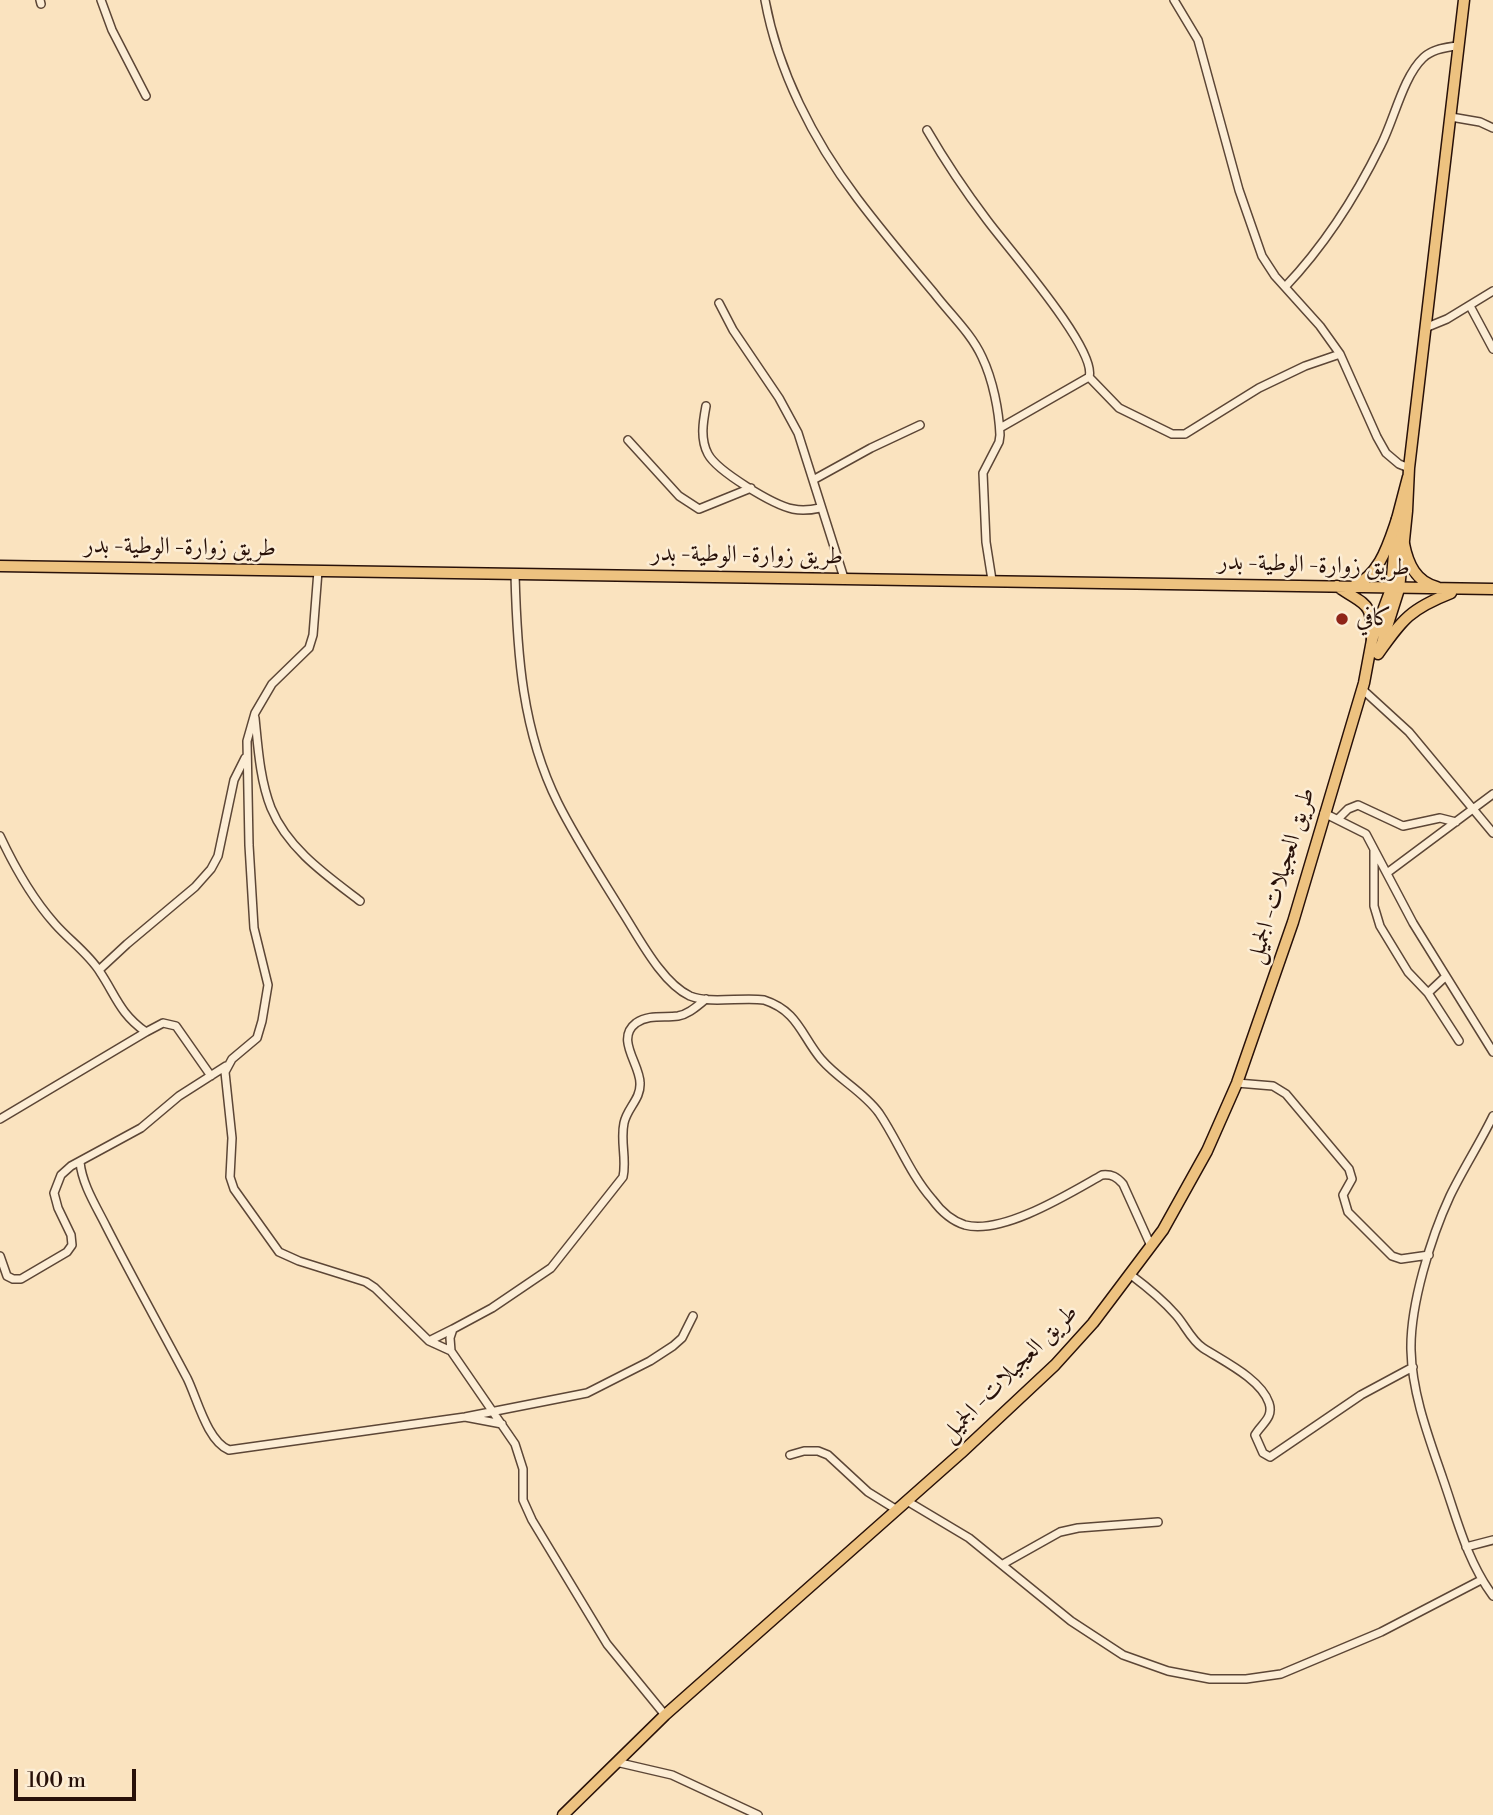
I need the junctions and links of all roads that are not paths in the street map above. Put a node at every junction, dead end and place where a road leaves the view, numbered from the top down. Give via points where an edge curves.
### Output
1 (101, 0) edge
2 (765, 0) edge
3 (1174, 0) edge
4 (1464, 0) edge
5 (1458, 46) junction
6 (146, 96) dead end
7 (1451, 117) junction
8 (1493, 128) edge
9 (927, 130) dead end
10 (1285, 286) junction
11 (1493, 291) edge
12 (719, 303) dead end
13 (1471, 306) junction
14 (1425, 328) junction
15 (1493, 349) edge
16 (1340, 354) junction
17 (1089, 377) junction
18 (706, 406) dead end
19 (920, 425) dead end
20 (1000, 428) junction
21 (628, 440) dead end
22 (1408, 472) junction
23 (813, 480) junction
24 (751, 488) junction
25 (820, 508) junction
26 (1397, 519) junction
27 (1404, 544) junction
28 (0, 566) edge
29 (318, 571) junction
30 (515, 574) junction
31 (844, 578) junction
32 (992, 580) junction
33 (1337, 586) junction
34 (1351, 587) junction
35 (1395, 589) junction
36 (1493, 589) edge
37 (1447, 590) junction
38 (1460, 590) junction
39 (1373, 640) junction
40 (1378, 654) junction
41 (1363, 686) junction
42 (254, 713) junction
43 (246, 754) junction
44 (1493, 794) edge
45 (1473, 809) junction
46 (1324, 813) junction
47 (1339, 818) junction
48 (1456, 822) junction
49 (1493, 833) edge
50 (0, 836) edge
51 (1374, 846) junction
52 (1387, 873) junction
53 (360, 901) dead end
54 (99, 970) junction
55 (1445, 977) junction
56 (1428, 993) junction
57 (706, 999) junction
58 (146, 1032) junction
59 (1459, 1041) dead end
60 (1493, 1052) edge
61 (227, 1065) junction
62 (211, 1076) junction
63 (1237, 1083) junction
64 (1493, 1116) edge
65 (0, 1119) edge
66 (80, 1162) junction
67 (1151, 1247) junction
68 (1429, 1255) junction
69 (0, 1256) edge
70 (1131, 1275) junction
71 (693, 1316) dead end
72 (453, 1329) junction
73 (429, 1340) junction
74 (451, 1351) junction
75 (1413, 1367) junction
76 (492, 1411) junction
77 (464, 1417) junction
78 (502, 1424) junction
79 (790, 1455) dead end
80 (907, 1501) junction
81 (897, 1510) junction
82 (1158, 1522) dead end
83 (1493, 1540) edge
84 (1466, 1547) junction
85 (1003, 1564) junction
86 (1481, 1580) junction
87 (1493, 1596) edge
88 (665, 1715) junction
89 (615, 1762) junction
90 (563, 1815) edge
91 (758, 1815) edge

1 - 6 street
2 - 20 street via 777,46 811,126 858,199 982,356
3 - 10 street via 1198,40 1262,257
4 - 5 main road
5 - 7 main road
5 - 10 street via 1429,53 1416,66 1381,147 1351,200 1318,250
7 - 8 street
7 - 14 main road
9 - 17 street via 969,196 1063,318 1090,366
10 - 16 street
11 - 13 street
12 - 23 street via 789,415
13 - 14 street
13 - 15 street
14 - 22 main road
16 - 17 street via 1259,388 1185,434 1172,434 1119,408
16 - 22 street via 1381,446
17 - 20 street
18 - 24 street via 703,435 709,456
19 - 23 street
20 - 32 street via 999,442 983,473
21 - 24 street via 679,496 699,509
22 - 26 main road
22 - 27 main road
23 - 25 street
24 - 25 street via 790,509
25 - 31 street
26 - 34 main road via 1379,563
26 - 35 main road
27 - 35 main road
27 - 37 main road via 1419,578
28 - 29 main road, طريق زوارة- الوطية- بدر
29 - 30 main road, طريق زوارة- الوطية- بدر
29 - 42 street via 309,648 272,684
30 - 31 main road, طريق زوارة- الوطية- بدر
30 - 57 street via 521,679 540,758 558,802 652,957 681,991
31 - 32 main road, طريق زوارة- الوطية- بدر
32 - 33 main road, طريق زوارة- الوطية- بدر
33 - 34 main road, طريق زوارة- الوطية- بدر
33 - 39 main road via 1368,607
34 - 35 main road, طريق زوارة- الوطية- بدر
35 - 37 main road, طريق زوارة- الوطية- بدر
35 - 39 main road
35 - 40 main road
36 - 38 main road, طريق زوارة- الوطية- بدر
37 - 38 main road, طريق زوارة- الوطية- بدر
38 - 40 main road via 1411,612
39 - 41 main road
40 - 41 main road
41 - 45 street via 1409,732
41 - 46 main road, طريق العجيلات- الجميل
42 - 43 street
42 - 53 street via 265,789 281,827 312,863
43 - 54 street via 234,780 218,856 211,869
43 - 61 street via 255,937 268,985 257,1038
44 - 45 street
45 - 48 street
45 - 49 street
46 - 47 street
46 - 63 main road, طريق العجيلات- الجميل via 1293,922
47 - 48 street via 1358,805 1403,826 1440,818
47 - 51 street via 1362,830
48 - 52 street
50 - 54 street via 35,900
51 - 52 street
51 - 56 street via 1374,906 1380,926 1408,972
52 - 55 street
54 - 58 street via 125,1013
55 - 56 street
55 - 60 street
56 - 59 street
57 - 67 street via 764,1000 790,1015 822,1060 868,1099 925,1191 957,1222 968,1226 1013,1219 1108,1174 1123,1184
57 - 72 street via 684,1014 644,1019 632,1026 628,1047 640,1083 624,1121 623,1177 551,1268
58 - 62 street via 163,1023 176,1026
58 - 65 street
61 - 62 street
61 - 73 street via 230,1177 273,1244 285,1256 366,1282
62 - 66 street via 141,1128
63 - 67 main road, طريق العجيلات- الجميل via 1207,1152
63 - 68 street via 1273,1086 1286,1094 1349,1169 1352,1179 1343,1195 1348,1212 1392,1256
64 - 68 street via 1449,1197
66 - 69 street via 61,1175 54,1193 71,1234 70,1249 21,1279 7,1276
66 - 77 street via 93,1200 134,1282 223,1447 239,1449
67 - 70 main road, طريق العجيلات- الجميل
68 - 75 street via 1413,1313
70 - 75 street via 1156,1294 1197,1343 1236,1368 1268,1399 1268,1419 1255,1435 1263,1453 1270,1457 1361,1395
70 - 80 main road, طريق العجيلات- الجميل via 1055,1366
71 - 76 street via 673,1346 602,1387
72 - 73 street
72 - 74 street
73 - 74 street
74 - 76 street
75 - 84 street via 1425,1424
76 - 77 street
76 - 78 street
77 - 78 street
78 - 88 street via 522,1462 523,1500 532,1520 607,1644
79 - 81 street via 818,1451 828,1455
80 - 81 main road, طريق العجيلات- الجميل
80 - 85 street
81 - 88 main road, طريق العجيلات- الجميل
82 - 85 street via 1060,1532
83 - 84 street
84 - 86 street
85 - 86 street via 1071,1621 1123,1655 1210,1679 1281,1674 1381,1632
86 - 87 street
88 - 89 main road, طريق العجيلات- الجميل
89 - 90 main road, طريق العجيلات- الجميل
89 - 91 street via 672,1775

